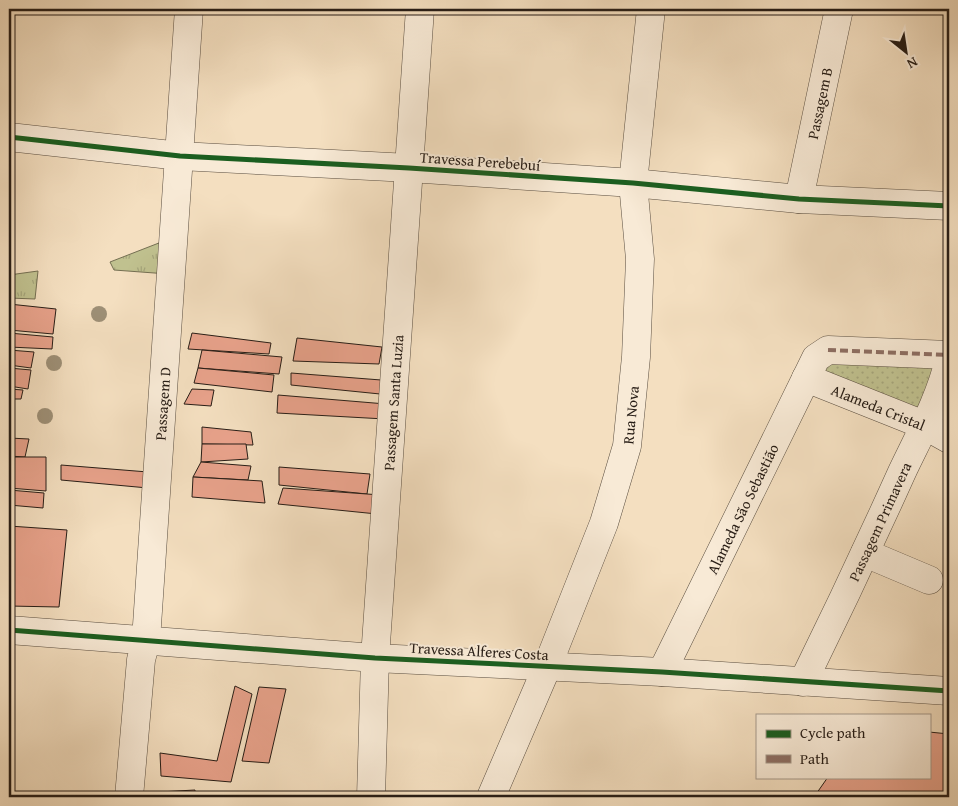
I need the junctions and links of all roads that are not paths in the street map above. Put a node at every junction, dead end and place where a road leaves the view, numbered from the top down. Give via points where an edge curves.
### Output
1 (190, 9) edge
2 (420, 9) edge
3 (651, 9) edge
4 (839, 9) edge
5 (9, 137) edge
6 (180, 156) junction
7 (409, 168) junction
8 (633, 183) junction
9 (799, 199) junction
10 (949, 206) edge
11 (948, 367) edge
12 (806, 378) junction
13 (924, 425) junction
14 (949, 439) edge
15 (865, 553) junction
16 (928, 580) dead end
17 (9, 630) edge
18 (146, 640) junction
19 (375, 658) junction
20 (547, 667) junction
21 (662, 672) junction
22 (803, 682) junction
23 (949, 691) edge
24 (129, 797) edge
25 (371, 797) edge
26 (492, 797) edge

1 - 6 street, Passagem D
2 - 7 street, Passagem Santa Luzia
3 - 8 street, Rua Nova
4 - 9 street, Passagem B
5 - 6 street, Travessa Perebebuí
6 - 7 street, Travessa Perebebuí
6 - 18 street, Passagem D
7 - 8 street, Travessa Perebebuí
7 - 19 street, Passagem Santa Luzia
8 - 9 street, Travessa Perebebuí
8 - 20 street, Rua Nova via 640,259 636,357 627,446 604,523
9 - 10 street, Travessa Perebebuí
11 - 12 street, Alameda São Sebastião via 828,350 816,358
11 - 13 street, Passagem Primavera
12 - 13 street, Alameda Cristal
12 - 21 street, Alameda São Sebastião
13 - 14 street, Alameda Cristal
13 - 15 street, Passagem Primavera
15 - 16 street
15 - 22 street, Passagem Primavera
17 - 18 street, Travessa Alferes Costa
18 - 19 street, Travessa Alferes Costa
18 - 24 street, Passagem D via 140,660
19 - 20 street, Travessa Alferes Costa
19 - 25 street, Passagem Santa Luzia
20 - 21 street, Travessa Alferes Costa
20 - 26 street, Rua Nova
21 - 22 street, Travessa Alferes Costa
22 - 23 street, Travessa Alferes Costa

